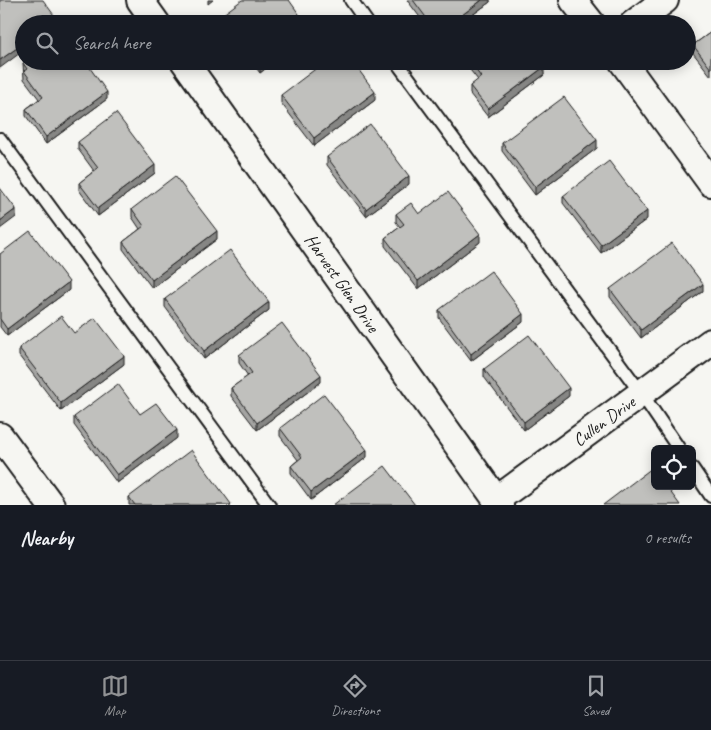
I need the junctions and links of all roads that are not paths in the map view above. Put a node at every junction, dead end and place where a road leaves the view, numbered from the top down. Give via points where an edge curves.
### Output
1 (140, 0) edge
2 (351, 0) edge
3 (573, 0) edge
4 (665, 0) edge
5 (151, 15) edge
6 (362, 15) edge
7 (585, 15) edge
8 (644, 15) edge
9 (190, 70) edge
10 (403, 70) edge
11 (629, 70) edge
12 (0, 139) edge
13 (711, 183) edge
14 (711, 342) edge
15 (641, 393) junction
16 (0, 436) edge
17 (676, 445) edge
18 (696, 474) edge
19 (711, 496) edge
20 (498, 502) edge
21 (51, 505) edge
22 (269, 505) edge

1 - 5 street
2 - 6 lane
3 - 7 street
4 - 8 street
9 - 20 street, Harvest Glen Drive
10 - 15 lane
11 - 13 street
12 - 22 lane
14 - 15 street, Cullen Drive
15 - 17 lane
15 - 20 street, Cullen Drive
16 - 21 street
18 - 19 lane

